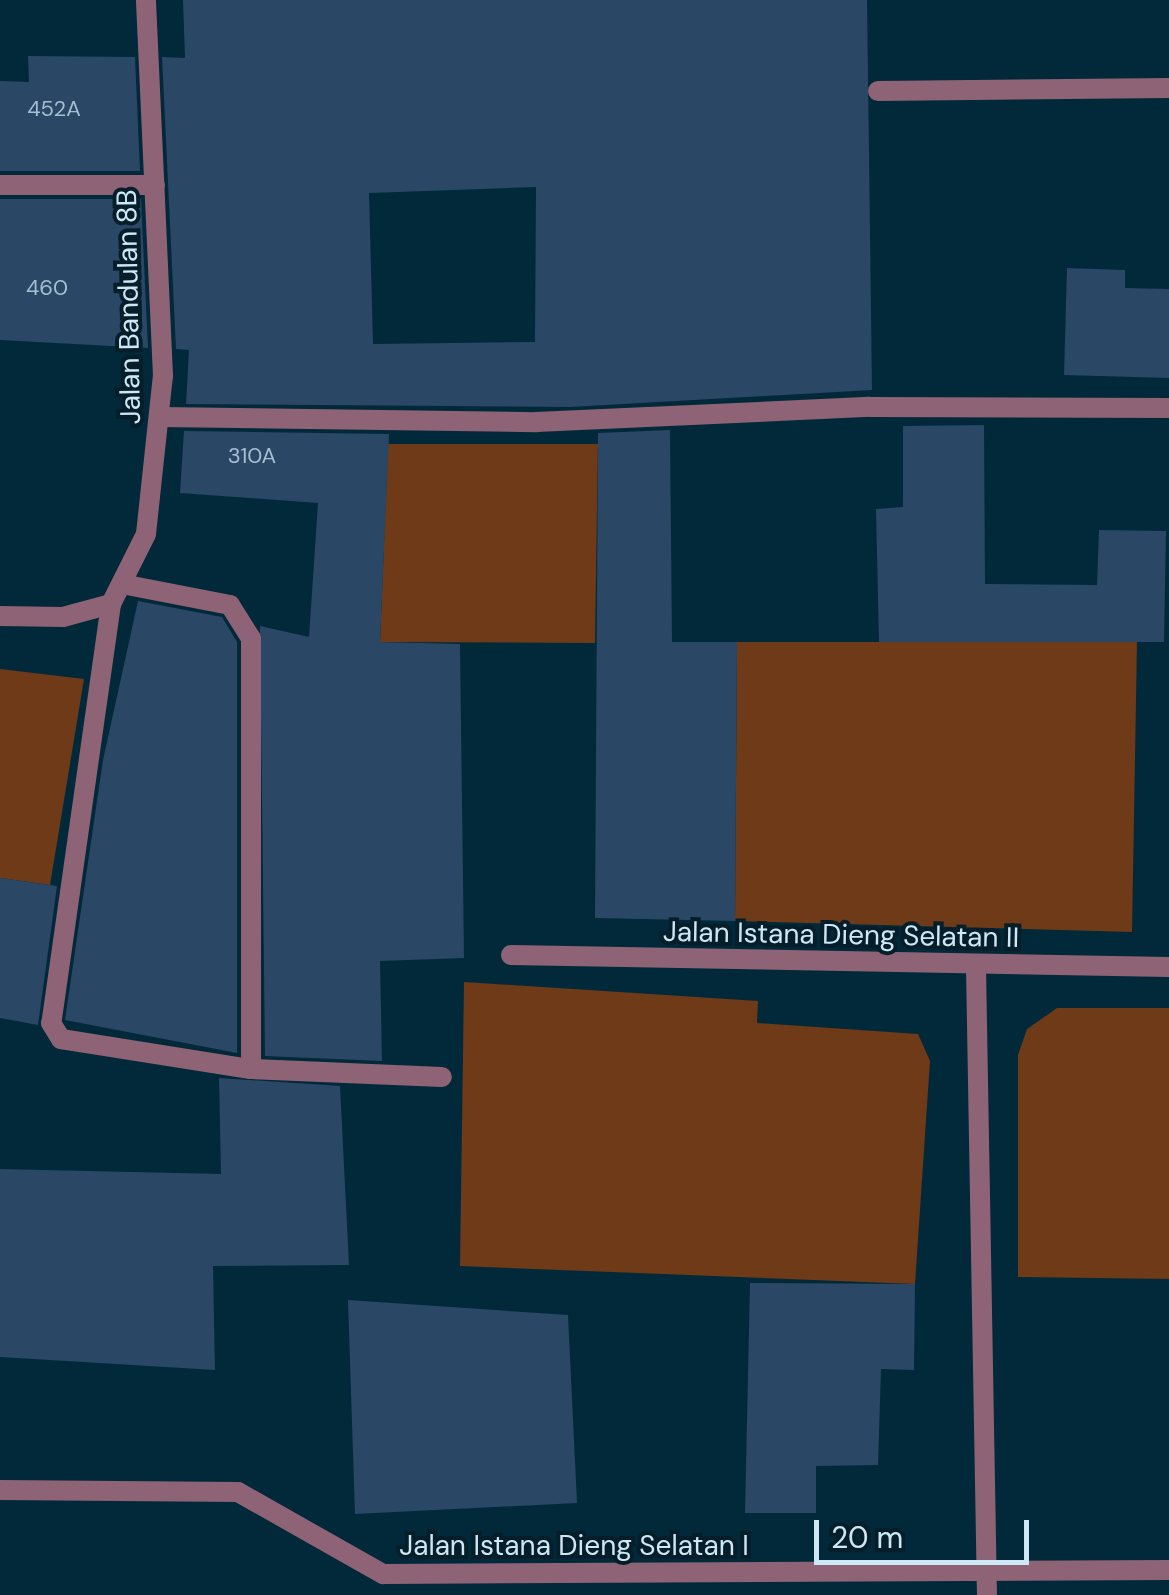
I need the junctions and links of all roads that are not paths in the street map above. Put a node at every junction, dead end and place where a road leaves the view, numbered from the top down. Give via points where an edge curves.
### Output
1 (146, 0) edge
2 (1169, 88) edge
3 (878, 90) dead end
4 (0, 185) edge
5 (155, 185) junction
6 (1169, 408) edge
7 (161, 417) junction
8 (127, 585) junction
9 (111, 604) junction
10 (0, 616) edge
11 (512, 955) dead end
12 (976, 967) junction
13 (1169, 967) edge
14 (251, 1070) junction
15 (442, 1077) dead end
16 (0, 1490) edge
17 (1169, 1570) edge
18 (987, 1584) edge

1 - 5 street, Jalan Bandulan 8B
2 - 3 street
4 - 5 street
5 - 7 street, Jalan Bandulan 8B
6 - 7 street via 870,407 536,422
7 - 8 street, Jalan Bandulan 8B via 146,534
8 - 9 street, Jalan Bandulan 8B
8 - 14 street via 230,605 251,638
9 - 10 street via 63,617
9 - 14 street via 52,1024 60,1039
11 - 12 street, Jalan Istana Dieng Selatan II
12 - 13 street, Jalan Istana Dieng Selatan II
12 - 18 street
14 - 15 street
16 - 18 street, Jalan Istana Dieng Selatan I via 238,1492 383,1574
17 - 18 street, Jalan Istana Dieng Selatan I

